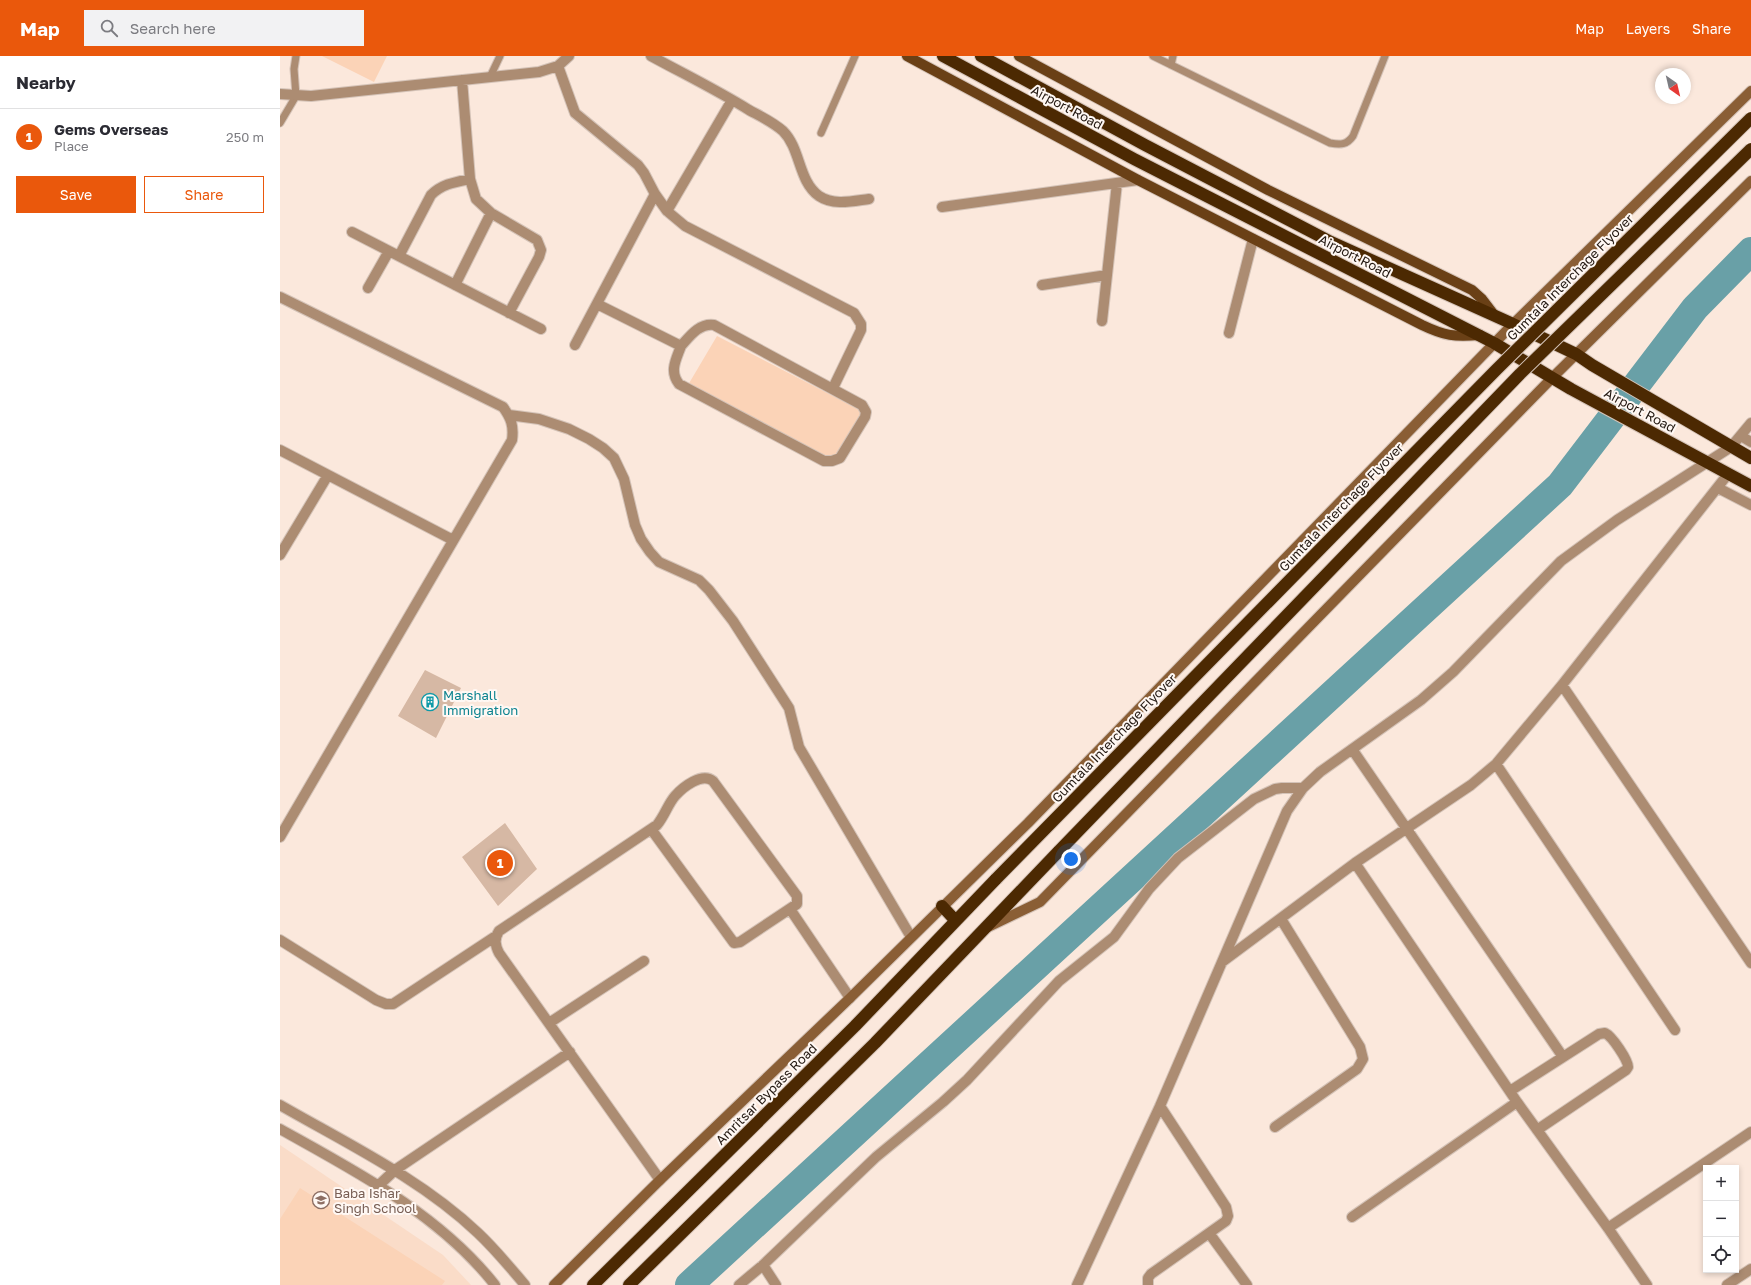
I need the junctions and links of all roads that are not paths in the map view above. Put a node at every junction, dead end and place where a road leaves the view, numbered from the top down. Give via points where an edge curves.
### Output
1 (296, 56) edge
2 (500, 56) edge
3 (569, 56) edge
4 (651, 56) edge
5 (856, 56) edge
6 (906, 56) edge
7 (943, 56) edge
8 (981, 56) edge
9 (1019, 56) edge
10 (1153, 56) edge
11 (1173, 56) edge
12 (1385, 56) edge
13 (1171, 65) junction
14 (558, 66) junction
15 (490, 77) junction
16 (462, 80) junction
17 (1751, 91) edge
18 (280, 94) edge
19 (296, 96) junction
20 (732, 100) junction
21 (1751, 118) edge
22 (280, 123) edge
23 (821, 133) dead end
24 (1751, 148) edge
25 (470, 179) junction
26 (1138, 180) junction
27 (1751, 181) edge
28 (1117, 183) junction
29 (655, 194) junction
30 (870, 199) dead end
31 (942, 206) dead end
32 (667, 211) junction
33 (491, 213) junction
34 (352, 232) dead end
35 (1253, 239) junction
36 (388, 251) junction
37 (399, 256) junction
38 (1107, 275) junction
39 (455, 285) junction
40 (1042, 285) dead end
41 (368, 288) dead end
42 (280, 297) edge
43 (597, 304) junction
44 (509, 313) junction
45 (1495, 316) junction
46 (1102, 321) dead end
47 (1513, 324) junction
48 (541, 329) dead end
49 (1229, 333) dead end
50 (1480, 335) junction
51 (1494, 343) junction
52 (574, 345) dead end
53 (681, 346) junction
54 (1576, 354) junction
55 (1552, 378) junction
56 (833, 388) junction
57 (509, 415) junction
58 (1751, 423) edge
59 (1741, 436) junction
60 (1751, 442) edge
61 (1731, 447) junction
62 (280, 450) edge
63 (1751, 458) edge
64 (1706, 462) junction
65 (1728, 474) junction
66 (328, 475) junction
67 (1751, 486) edge
68 (1718, 488) junction
69 (1751, 505) edge
70 (453, 540) junction
71 (280, 555) edge
72 (1562, 685) junction
73 (1352, 749) junction
74 (1496, 764) junction
75 (1302, 788) junction
76 (1406, 828) junction
77 (651, 829) junction
78 (280, 837) edge
79 (1355, 863) junction
80 (942, 906) junction
81 (790, 909) junction
82 (1281, 919) junction
83 (955, 920) junction
84 (987, 927) junction
85 (496, 936) junction
86 (911, 936) junction
87 (280, 940) edge
88 (644, 961) dead end
89 (1222, 962) junction
90 (1751, 963) edge
91 (850, 998) junction
92 (549, 1023) junction
93 (1675, 1030) dead end
94 (570, 1052) junction
95 (1563, 1057) junction
96 (1510, 1092) junction
97 (1517, 1102) junction
98 (280, 1105) edge
99 (1160, 1106) junction
100 (1275, 1127) dead end
101 (280, 1129) edge
102 (1537, 1130) junction
103 (1751, 1132) edge
104 (395, 1170) junction
105 (660, 1180) junction
106 (379, 1185) junction
107 (1352, 1216) dead end
108 (1608, 1228) junction
109 (1209, 1233) junction
110 (763, 1265) junction
111 (1751, 1269) edge
112 (495, 1285) edge
113 (525, 1285) edge
114 (554, 1285) edge
115 (593, 1285) edge
116 (629, 1285) edge
117 (739, 1285) edge
118 (776, 1285) edge
119 (1077, 1285) edge
120 (1148, 1285) edge
121 (1247, 1285) edge
122 (1647, 1285) edge
123 (1727, 1285) edge

1 - 19 lane
2 - 15 lane
3 - 14 street
4 - 20 street
5 - 23 lane
6 - 26 main road
7 - 50 highway, Airport Road via 1134,159
8 - 45 highway, Airport Road via 1331,242
9 - 45 main road via 1268,190 1472,290
10 - 13 lane
11 - 13 lane
12 - 13 lane via 1353,136 1349,141 1338,145
14 - 15 street via 539,72
14 - 29 street via 575,113 638,165
15 - 16 street
16 - 19 street
16 - 25 street
17 - 47 street
18 - 19 street
19 - 22 lane
20 - 30 street via 783,131 789,139 806,181 820,197 840,202
20 - 32 street
21 - 83 highway, Gumtala Interchage Flyover, bridge via 1490,375
24 - 84 highway, bridge via 1520,374
25 - 33 street via 476,198
25 - 37 street via 448,184 436,190
26 - 28 street
26 - 35 main road
27 - 54 street
28 - 31 street
28 - 38 street
29 - 32 street
29 - 43 street
32 - 56 street via 685,226 854,313 861,324 861,330
33 - 39 street
33 - 44 street via 534,237 541,250
34 - 36 street
35 - 49 street
35 - 50 main road via 1444,335
36 - 37 street
36 - 41 street
37 - 39 street
38 - 40 street
38 - 46 street
39 - 44 street
42 - 57 street via 502,407
43 - 52 street
43 - 53 street
44 - 48 street
45 - 47 highway, Airport Road
47 - 51 street
47 - 54 highway, Airport Road
50 - 51 highway, Airport Road
51 - 55 highway, Airport Road
51 - 80 street via 1028,823
53 - 56 street via 698,329 709,324 714,325
53 - 56 street via 673,371 679,384 828,462 840,458 866,412 862,405
54 - 55 street
54 - 61 highway, Airport Road
55 - 64 highway, Airport Road
55 - 84 street via 1040,902
57 - 70 street via 513,427 512,440
57 - 86 street via 539,419 569,429 603,448 614,458 624,480 641,539 659,562 699,580 732,621 789,708 799,747
58 - 59 street
59 - 60 street
59 - 61 street
61 - 63 highway, Airport Road
61 - 64 street
62 - 66 street
64 - 65 highway, Airport Road
64 - 73 street via 1576,549 1544,577 1453,672 1421,700
65 - 67 highway, Airport Road
65 - 68 street
66 - 70 street
66 - 71 street
68 - 69 street
68 - 72 street
70 - 78 street
72 - 74 street
72 - 90 street
73 - 75 street
73 - 76 street
74 - 76 street via 1471,785
74 - 93 street
75 - 89 street via 1287,811
75 - 110 street via 1275,789 1254,799 1178,858 1149,889 1114,937 1059,981 967,1080 876,1157
76 - 79 street
76 - 95 street
77 - 81 street via 734,943 740,942
77 - 81 street via 665,815 678,792 700,779 711,779 797,896 797,904
77 - 85 street
79 - 82 street
79 - 96 street
80 - 83 highway
80 - 86 street
81 - 91 street
82 - 89 street
82 - 100 street via 1360,1047 1363,1059 1358,1069
83 - 115 highway, Amritsar Bypass Road via 855,1026
84 - 116 highway via 876,1043
85 - 87 street via 393,1004 376,1000
85 - 92 street via 495,942 499,953
86 - 91 street
88 - 92 street
89 - 99 street
91 - 105 street
92 - 94 street
94 - 104 street
94 - 105 street
95 - 96 street
95 - 102 street via 1605,1033 1627,1060 1628,1067
96 - 97 street
97 - 102 street
97 - 107 street
98 - 104 street
99 - 109 street via 1226,1207 1226,1221
99 - 119 street
101 - 106 street
102 - 108 street
103 - 108 street
104 - 106 street
104 - 113 street via 426,1190 478,1233
105 - 114 street
106 - 112 street via 454,1242 474,1260
108 - 122 street
109 - 120 street via 1151,1274
109 - 121 street
110 - 117 street
110 - 118 street
111 - 123 street

